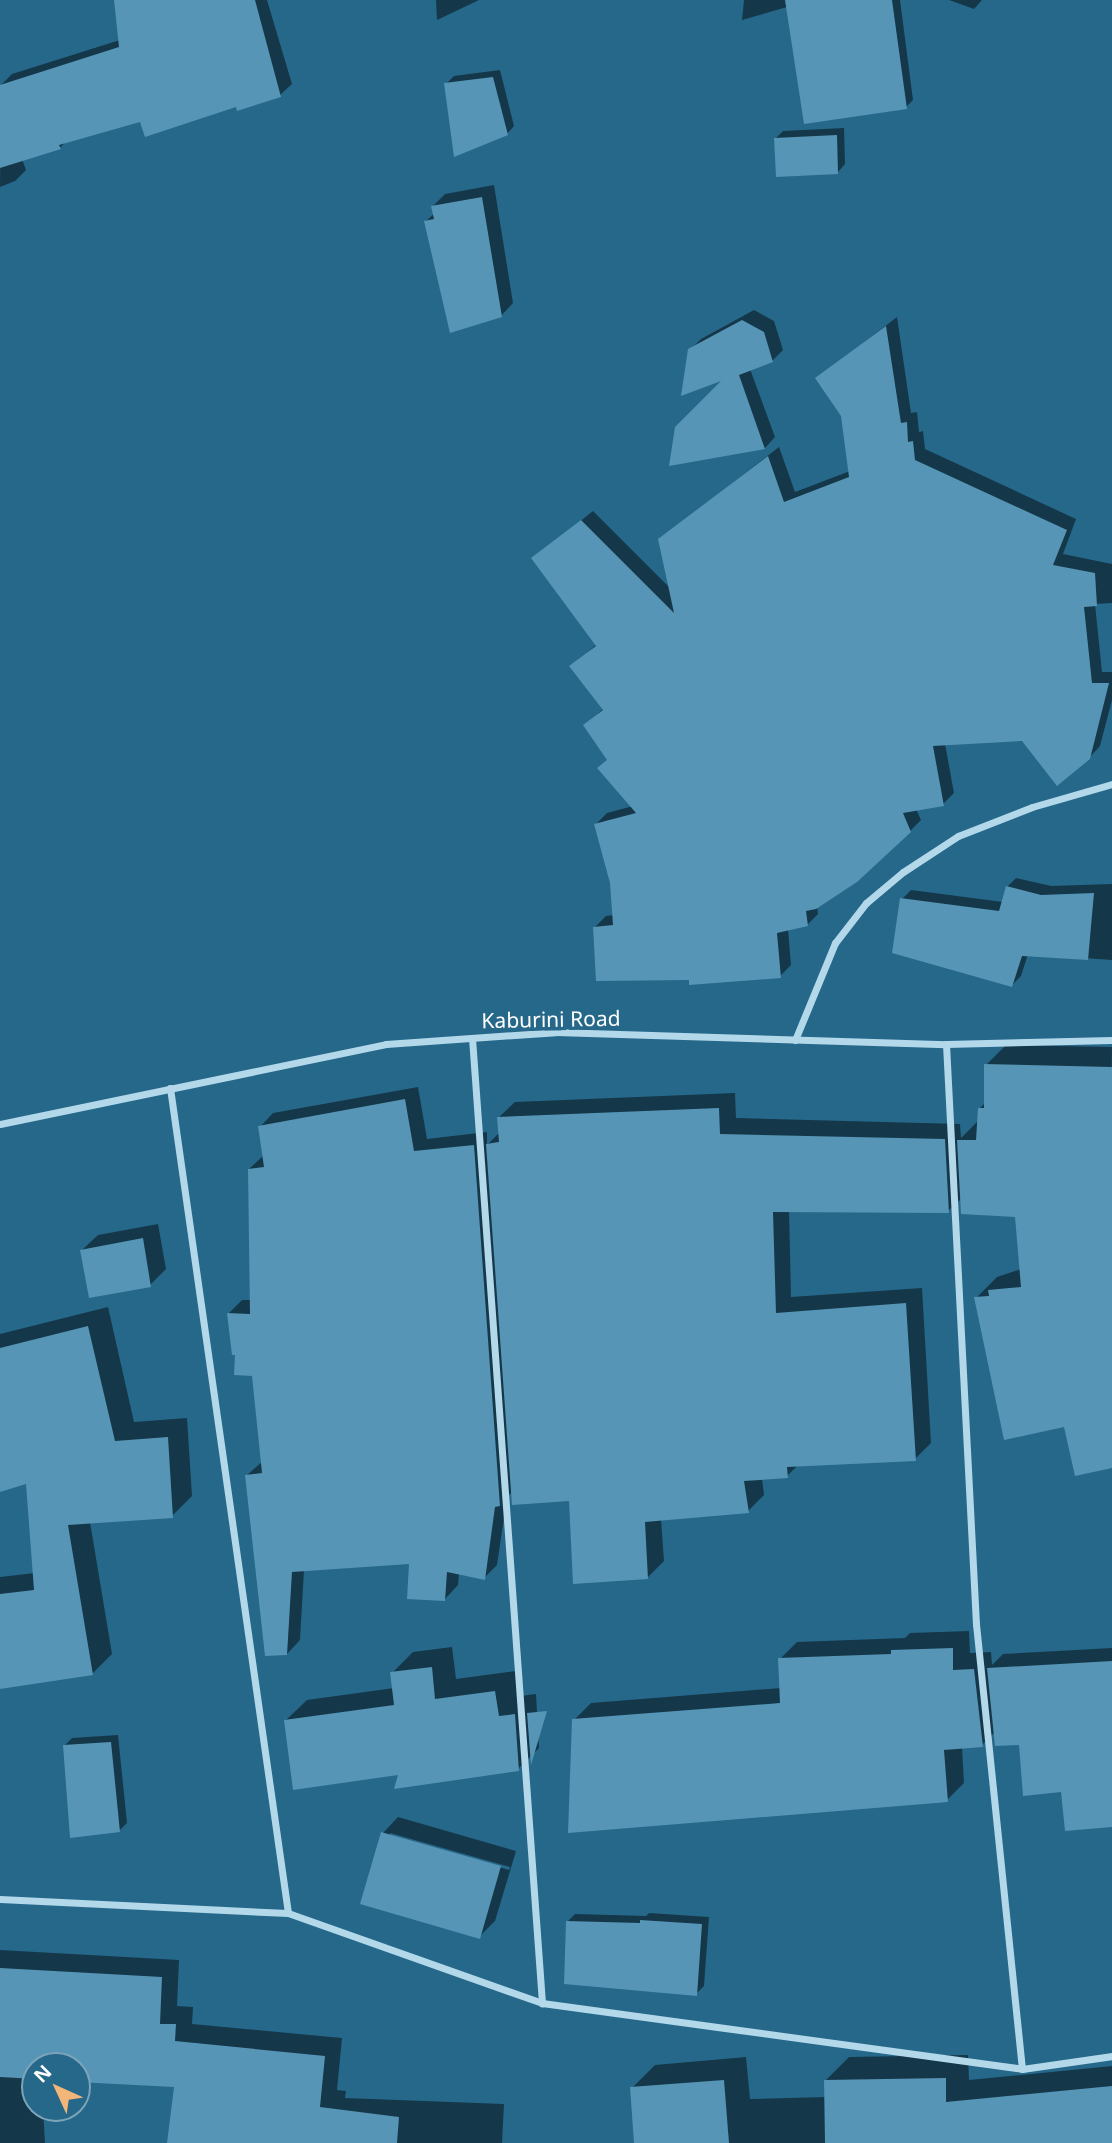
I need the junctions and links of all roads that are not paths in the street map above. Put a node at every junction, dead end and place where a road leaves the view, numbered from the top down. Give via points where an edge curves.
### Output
1 (1112, 784) edge
2 (472, 1038) junction
3 (795, 1040) junction
4 (1112, 1040) edge
5 (946, 1044) junction
6 (170, 1088) junction
7 (0, 1124) edge
8 (0, 1899) edge
9 (288, 1913) junction
10 (542, 2003) junction
11 (1112, 2056) edge
12 (1022, 2069) junction

1 - 3 street via 1032,807 958,836 903,872 866,903 835,943
2 - 3 street, Kaburini Road via 556,1032
2 - 6 street, Kaburini Road via 386,1044
2 - 10 street
3 - 5 street, Kaburini Road
4 - 5 street, Kaburini Road
5 - 12 street via 976,1624
6 - 7 street, Kaburini Road
6 - 9 street
8 - 9 street
9 - 10 street
10 - 12 street
11 - 12 street

